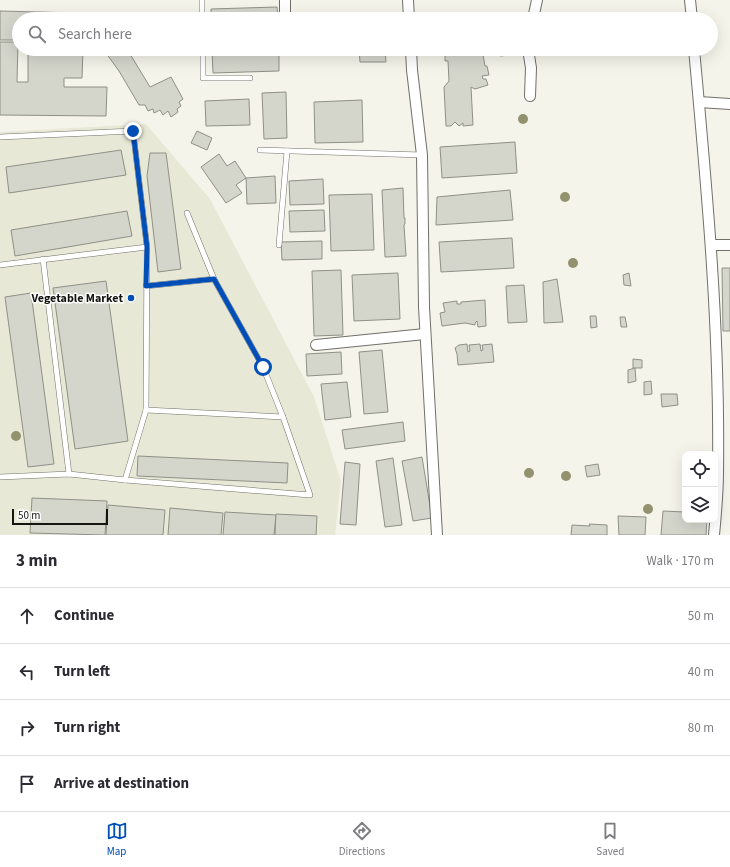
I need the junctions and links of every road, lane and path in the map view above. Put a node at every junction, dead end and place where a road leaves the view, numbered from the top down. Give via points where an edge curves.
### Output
1 (202, 0) edge
2 (285, 0) edge
3 (408, 0) edge
4 (537, 0) edge
5 (690, 0) edge
6 (202, 12) edge
7 (285, 12) edge
8 (409, 12) edge
9 (534, 12) edge
10 (691, 12) edge
11 (203, 56) edge
12 (411, 56) edge
13 (529, 56) edge
14 (695, 56) edge
15 (250, 78) dead end
16 (530, 96) dead end
17 (699, 102) junction
18 (730, 104) edge
19 (0, 137) edge
20 (260, 150) dead end
21 (287, 151) junction
22 (422, 155) junction
23 (187, 213) dead end
24 (279, 245) dead end
25 (711, 245) junction
26 (730, 245) edge
27 (147, 247) junction
28 (43, 259) junction
29 (0, 264) edge
30 (214, 279) junction
31 (146, 286) junction
32 (425, 334) junction
33 (316, 344) dead end
34 (146, 410) junction
35 (284, 417) junction
36 (69, 474) junction
37 (0, 477) edge
38 (125, 480) junction
39 (437, 535) edge
40 (714, 535) edge

1 - 6 lane
2 - 7 street
3 - 8 street
4 - 9 street
5 - 10 street
11 - 15 lane via 203,78
12 - 22 street
13 - 16 street
14 - 17 street
17 - 18 street
17 - 25 street
19 - 27 lane via 133,131
20 - 21 lane
21 - 22 lane
21 - 24 lane
22 - 32 street
23 - 30 lane
25 - 26 street
25 - 40 street via 717,344 718,473
27 - 28 lane
27 - 31 lane
28 - 29 lane
28 - 36 lane
30 - 31 lane
30 - 35 lane via 263,367
31 - 34 lane
32 - 33 street
32 - 39 street
34 - 35 lane
34 - 38 lane
35 - 38 lane via 310,495
36 - 37 lane
36 - 38 lane

